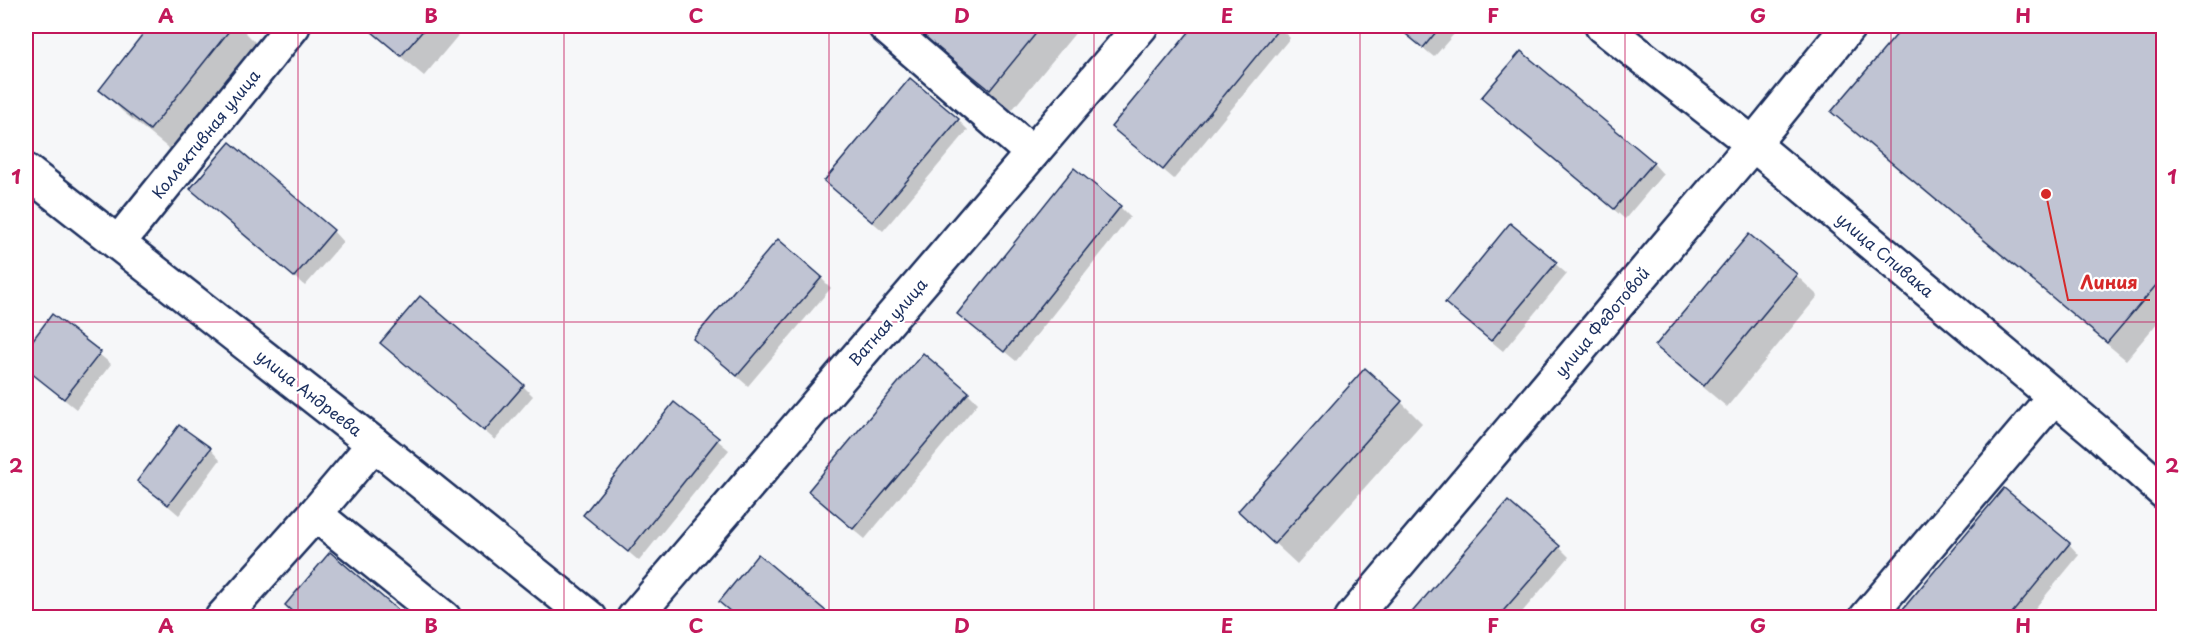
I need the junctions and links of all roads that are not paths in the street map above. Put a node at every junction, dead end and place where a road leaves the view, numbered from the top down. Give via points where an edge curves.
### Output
1 (293, 26) edge
2 (885, 26) edge
3 (1141, 26) edge
4 (1602, 26) edge
5 (1850, 26) edge
6 (1753, 144) junction
7 (1032, 153) junction
8 (26, 171) edge
9 (118, 243) junction
10 (2054, 397) junction
11 (374, 444) junction
12 (2163, 492) edge
13 (315, 514) junction
14 (222, 618) edge
15 (444, 618) edge
16 (590, 618) edge
17 (634, 618) edge
18 (1352, 618) edge
19 (1866, 618) edge

1 - 9 street, Коллективная улица
2 - 7 street
3 - 7 street, Ватная улица
4 - 6 street, улица Спивака
5 - 6 street, улица Федотовой
6 - 10 street, улица Спивака
6 - 18 street, улица Федотовой
7 - 17 street, Ватная улица
8 - 9 street, улица Андреева
9 - 11 street, улица Андреева
10 - 12 street, улица Спивака
10 - 19 street
11 - 13 street
11 - 16 street, улица Андреева
13 - 14 street
13 - 15 street

